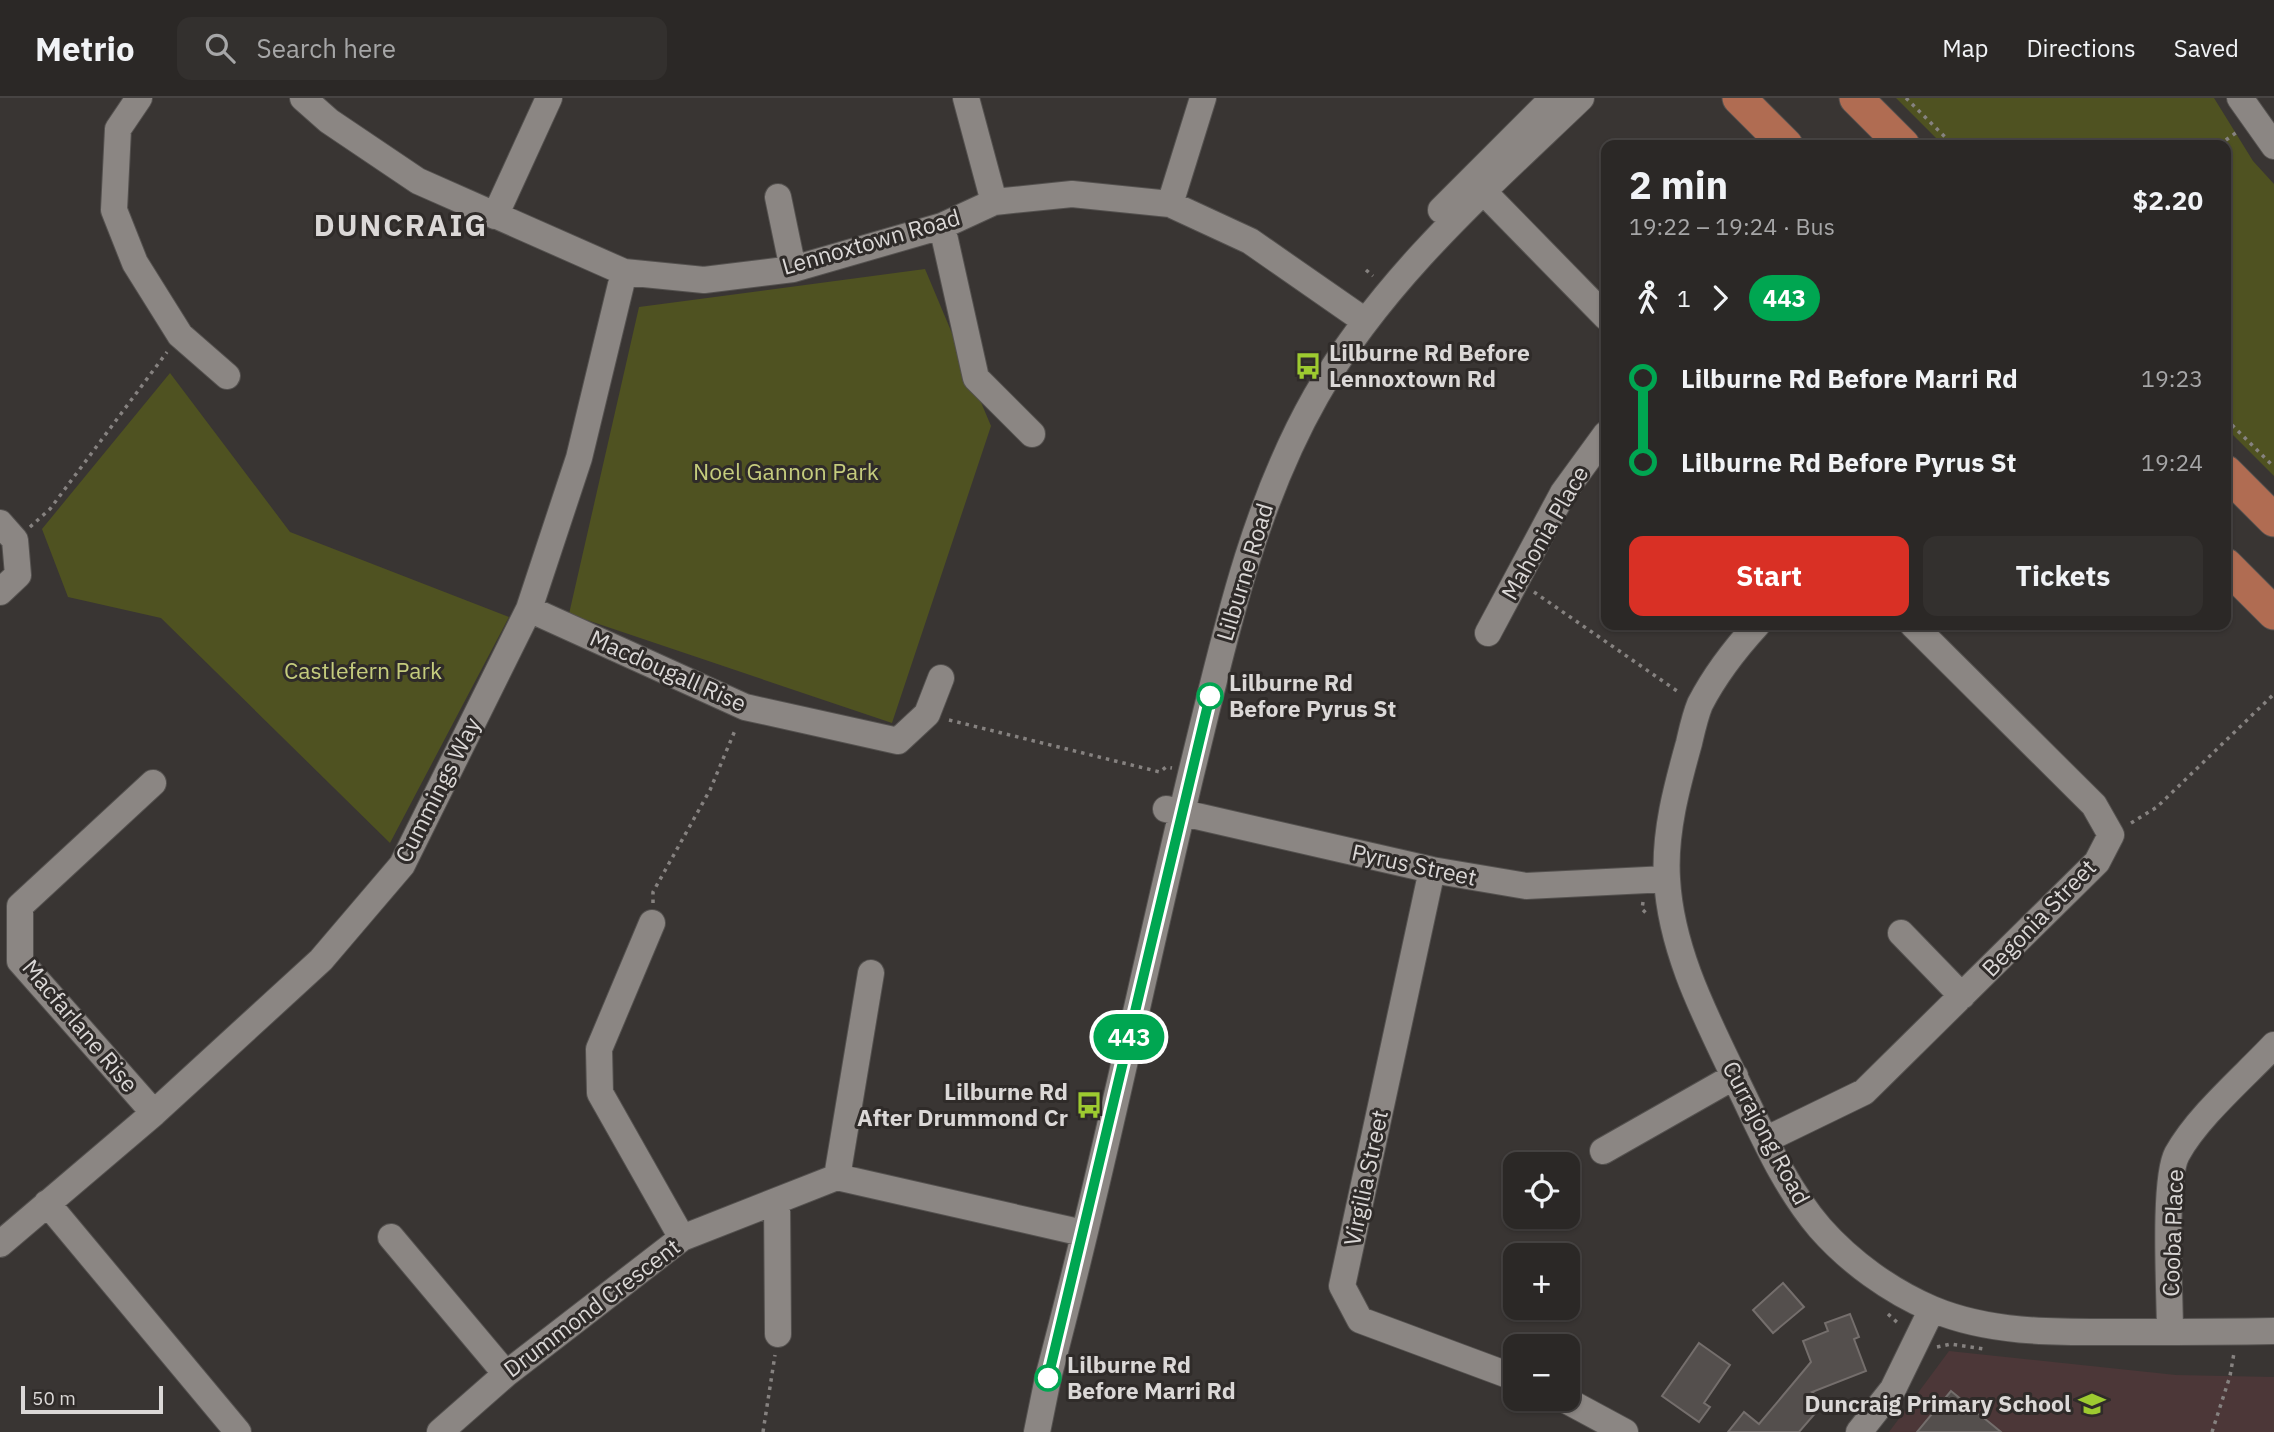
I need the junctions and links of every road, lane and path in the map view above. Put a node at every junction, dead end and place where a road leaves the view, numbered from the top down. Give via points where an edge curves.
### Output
1 (139, 98) edge
2 (303, 98) edge
3 (550, 98) edge
4 (966, 98) edge
5 (1203, 98) edge
6 (1553, 98) edge
7 (1581, 98) edge
8 (1739, 98) edge
9 (1759, 98) edge
10 (1856, 98) edge
11 (1906, 98) edge
12 (2240, 98) edge
13 (2260, 98) edge
14 (2274, 119) edge
15 (1781, 140) edge
16 (1801, 140) edge
17 (1898, 140) edge
18 (1948, 140) edge
19 (2274, 146) edge
20 (1477, 186) junction
21 (778, 197) dead end
22 (994, 202) junction
23 (1170, 204) junction
24 (495, 216) junction
25 (942, 226) junction
26 (793, 269) junction
27 (624, 272) junction
28 (1601, 312) edge
29 (1359, 317) junction
30 (180, 335) junction
31 (228, 376) dead end
32 (2231, 424) edge
33 (1032, 434) dead end
34 (1601, 441) edge
35 (2274, 467) edge
36 (2231, 477) edge
37 (2273, 518) edge
38 (7, 531) edge
39 (2231, 570) edge
40 (1516, 580) junction
41 (0, 592) edge
42 (529, 609) junction
43 (2274, 613) edge
44 (1752, 630) edge
45 (1918, 630) edge
46 (1488, 633) dead end
47 (941, 678) dead end
48 (2274, 694) edge
49 (1699, 706) junction
50 (745, 707) junction
51 (927, 714) junction
52 (1160, 772) dead end
53 (153, 783) dead end
54 (1174, 810) junction
55 (2111, 835) junction
56 (1432, 870) junction
57 (1667, 879) junction
58 (652, 923) joint
59 (1901, 933) dead end
60 (871, 973) dead end
61 (1962, 996) junction
62 (2274, 1045) edge
63 (1735, 1076) junction
64 (154, 1113) junction
65 (1765, 1140) junction
66 (1603, 1151) dead end
67 (837, 1177) junction
68 (777, 1201) junction
69 (47, 1203) junction
70 (1075, 1231) junction
71 (391, 1237) dead end
72 (682, 1238) junction
73 (0, 1244) edge
74 (1932, 1309) junction
75 (2274, 1331) edge
76 (2170, 1332) junction
77 (2239, 1332) junction
78 (778, 1334) joint
79 (1503, 1373) edge
80 (506, 1374) junction
81 (1580, 1408) edge
82 (238, 1432) edge
83 (440, 1432) edge
84 (763, 1432) edge
85 (1019, 1432) edge
86 (1037, 1432) edge
87 (1625, 1432) edge
88 (1859, 1432) edge
89 (2212, 1432) edge

1 - 30 street via 118,129 114,210 135,263
2 - 24 street, Lennoxtown Road via 418,181
3 - 24 street
4 - 22 street
5 - 23 street
6 - 20 street, Lilburne Road
7 - 20 street, Lilburne Road
8 - 15 main road
9 - 16 main road
10 - 17 main road
11 - 18 path
12 - 19 street
13 - 14 street
20 - 28 street
20 - 29 street, Lilburne Road via 1394,261
21 - 26 street
22 - 23 street, Lennoxtown Road via 1072,194
22 - 25 street, Lennoxtown Road
23 - 29 street, Lennoxtown Road via 1251,241
24 - 27 street, Lennoxtown Road
25 - 26 street, Lennoxtown Road
25 - 33 street via 976,378
26 - 27 street, Lennoxtown Road via 704,280
27 - 42 street, Cummings Way via 579,458
29 - 54 street, Lilburne Road via 1318,360 1263,467 1211,627
30 - 31 street
30 - 38 path via 50,509
32 - 35 path
34 - 40 street, Mahonia Place via 1563,493
36 - 37 main road
38 - 41 street via 18,575
39 - 43 main road
40 - 46 street, Mahonia Place
40 - 49 path
42 - 50 street, Macdougall Rise
42 - 64 street, Cummings Way via 402,865 321,960
44 - 49 street, Currajong Road via 1730,655
45 - 55 street, Begonia Street via 2094,805
47 - 51 street, Macdougall Rise
48 - 55 path via 2157,807
49 - 57 street, Currajong Road via 1675,796
50 - 51 street, Macdougall Rise via 898,741
50 - 58 path via 709,790 653,892
51 - 52 path
53 - 64 street, Macfarlane Rise via 20,906 20,961
54 - 56 street, Pyrus Street
54 - 70 street, Lilburne Road
55 - 61 street, Begonia Street via 2097,862
56 - 57 street, Pyrus Street via 1526,886
56 - 79 street, Virgilia Street via 1342,1286 1360,1320
57 - 63 street, Currajong Road via 1675,931 1691,982
58 - 72 street via 599,1049 600,1093
59 - 61 street
60 - 67 street
61 - 65 street, Begonia Street via 1864,1092
62 - 76 street, Cooba Place via 2192,1131 2176,1157 2170,1196
63 - 65 street, Currajong Road
63 - 66 street
64 - 69 street, Cummings Way
65 - 74 street, Currajong Road via 1820,1228 1889,1286
67 - 68 street, Drummond Crescent
67 - 70 street
68 - 72 street, Drummond Crescent
68 - 78 street
69 - 73 street, Cummings Way
69 - 82 street
70 - 85 street, Lilburne Road
70 - 86 street, Lilburne Road
71 - 80 street
72 - 80 street, Drummond Crescent
74 - 76 street, Currajong Road via 2025,1331
74 - 88 street via 1893,1389
75 - 77 street, Currajong Road
76 - 77 street, Currajong Road
77 - 89 path
78 - 84 path
80 - 83 street, Drummond Crescent
81 - 87 street

